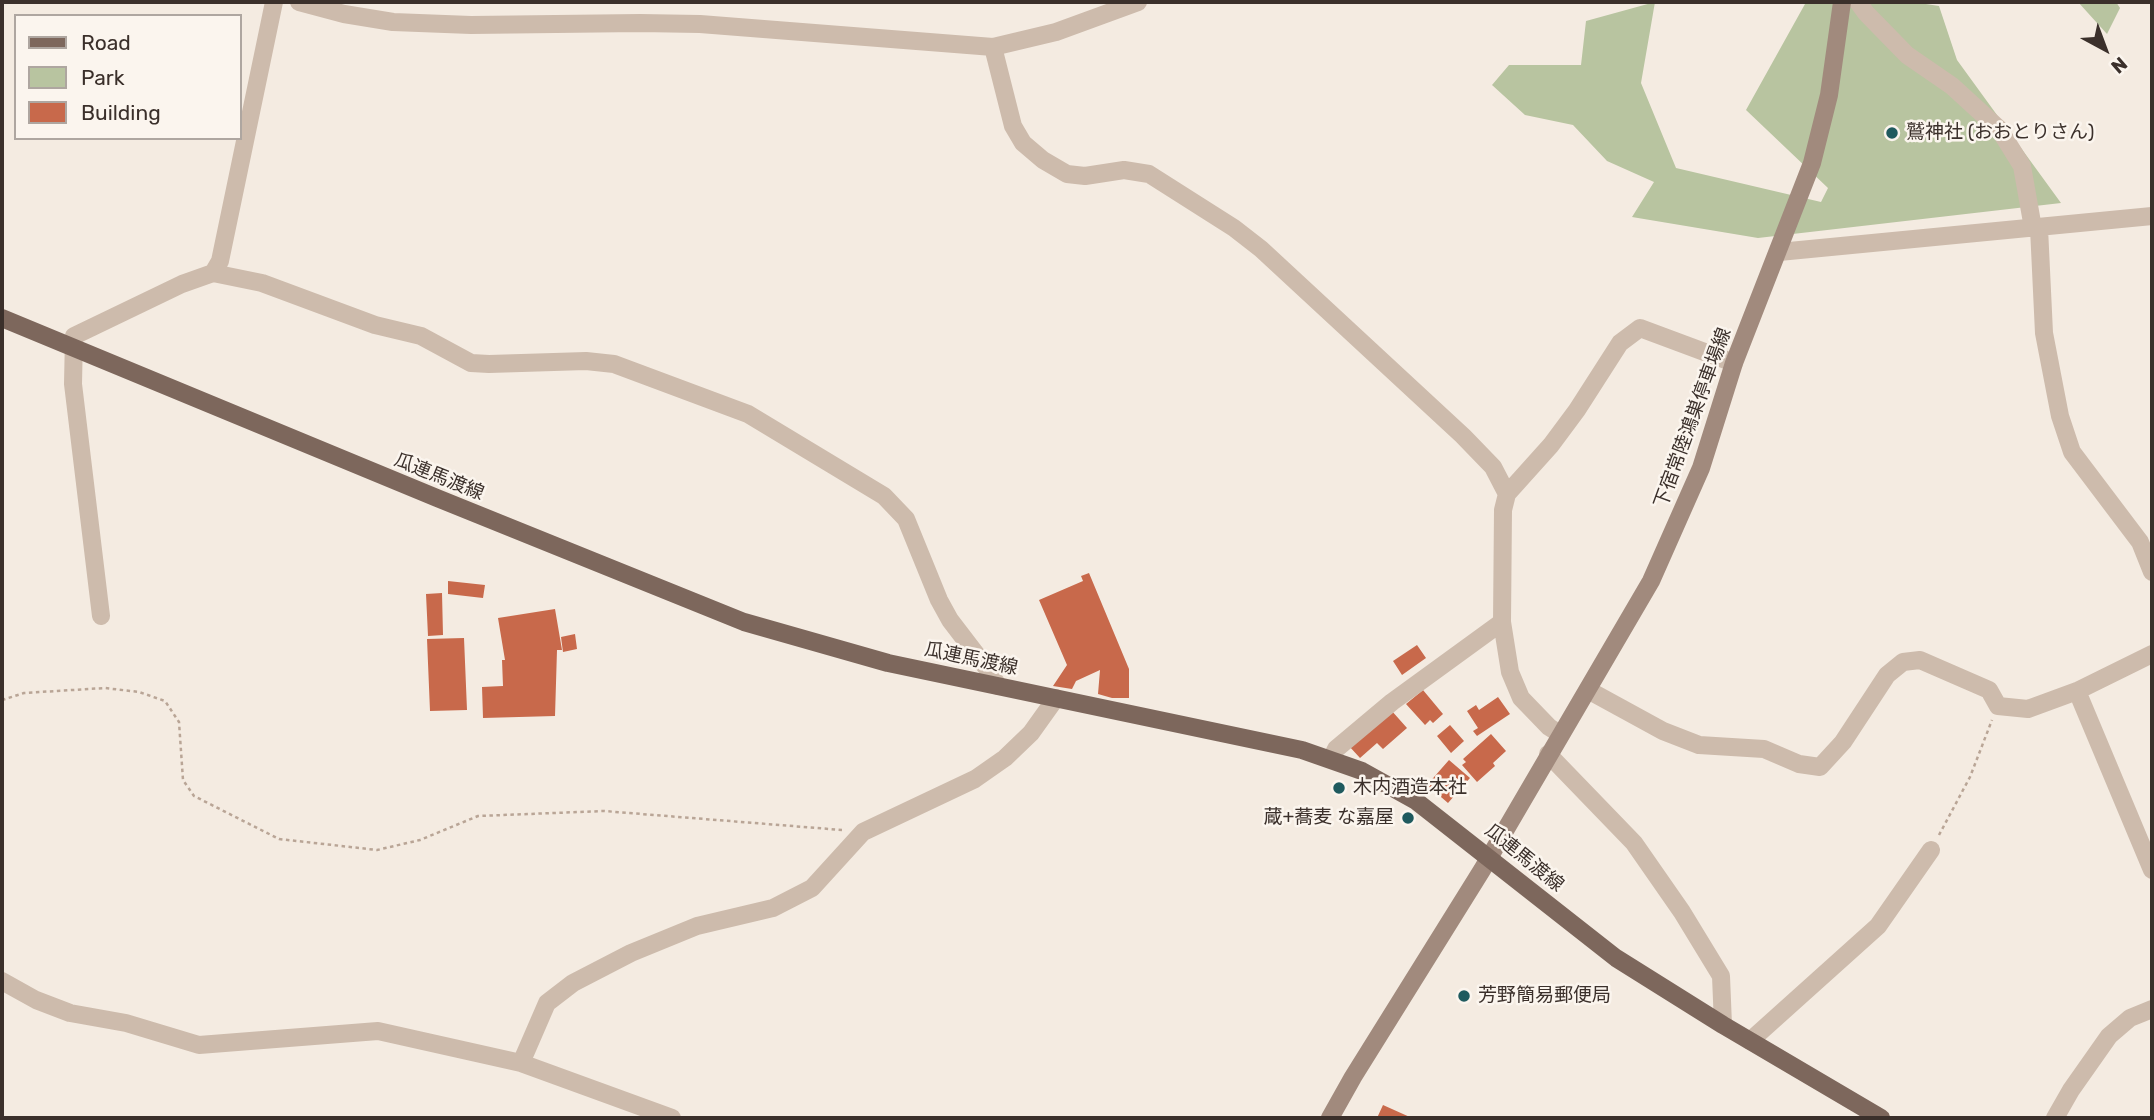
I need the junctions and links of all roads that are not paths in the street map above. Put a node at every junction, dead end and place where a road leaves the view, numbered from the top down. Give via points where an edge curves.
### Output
1 (274, 2) edge
2 (299, 2) edge
3 (1138, 2) edge
4 (1842, 2) edge
5 (1858, 2) edge
6 (993, 47) junction
7 (2152, 216) edge
8 (2036, 228) junction
9 (1779, 252) junction
10 (213, 273) junction
11 (2, 318) edge
12 (75, 349) junction
13 (1734, 363) junction
14 (1507, 494) junction
15 (2152, 572) edge
16 (101, 616) dead end
17 (1502, 622) junction
18 (2152, 654) edge
19 (998, 686) junction
20 (1588, 690) junction
21 (2077, 691) junction
22 (1056, 698) junction
23 (1560, 734) junction
24 (1548, 754) junction
25 (1331, 759) junction
26 (1931, 850) road end
27 (1490, 857) junction
28 (2152, 870) edge
29 (2, 981) edge
30 (2152, 1009) edge
31 (1724, 1025) junction
32 (1750, 1041) junction
33 (522, 1063) junction
34 (672, 1118) edge
35 (1330, 1118) edge
36 (1881, 1118) edge
37 (2055, 1118) edge

1 - 10 street via 220,261
2 - 6 street via 393,22 700,24
3 - 6 street via 1056,32
4 - 9 main road, 下宿常陸鴻巣停車場線 via 1829,95 1812,163
5 - 8 street via 1907,55 1952,86 1999,129 2022,166
6 - 14 street via 1013,126 1023,143 1067,174 1124,170 1149,174 1234,228 1463,436 1493,467
7 - 8 street
8 - 9 street
8 - 15 street via 2044,333 2068,440 2082,467 2140,542
9 - 13 main road, 下宿常陸鴻巣停車場線
10 - 12 street via 74,336
10 - 19 street via 262,283 375,325 421,336 471,362 614,364 748,414 884,496 906,520 950,620
11 - 12 main road, 瓜連馬渡線
12 - 16 street via 73,384
12 - 19 main road, 瓜連馬渡線 via 720,613 888,663
13 - 14 street via 1640,328 1620,344 1551,445
13 - 20 main road, 下宿常陸鴻巣停車場線 via 1701,468 1657,569
14 - 17 street
17 - 23 street via 1510,672 1521,698
17 - 25 street via 1392,702 1336,749
18 - 21 street
19 - 22 main road, 瓜連馬渡線
20 - 21 street via 1699,745 1764,749 1799,764 1820,766 1843,742 1887,675 1903,662 1920,660 1989,690 1998,706 2028,709
20 - 23 main road, 下宿常陸鴻巣停車場線
21 - 28 street
22 - 25 main road, 瓜連馬渡線
22 - 33 street via 1031,733 1005,758 863,832 812,888 773,908 697,926 573,983 547,1003
23 - 24 main road, 下宿常陸鴻巣停車場線
24 - 27 main road, 下宿常陸鴻巣停車場線
24 - 31 street via 1634,843 1682,912 1721,976
25 - 27 main road, 瓜連馬渡線 via 1416,801
26 - 32 street via 1878,926
27 - 31 main road, 瓜連馬渡線 via 1616,958
27 - 35 main road, 下宿常陸鴻巣停車場線
29 - 33 street via 71,1013 126,1023 199,1045 378,1031
30 - 37 street via 2130,1018 2109,1036
31 - 32 main road, 瓜連馬渡線
32 - 36 main road, 瓜連馬渡線
33 - 34 street

